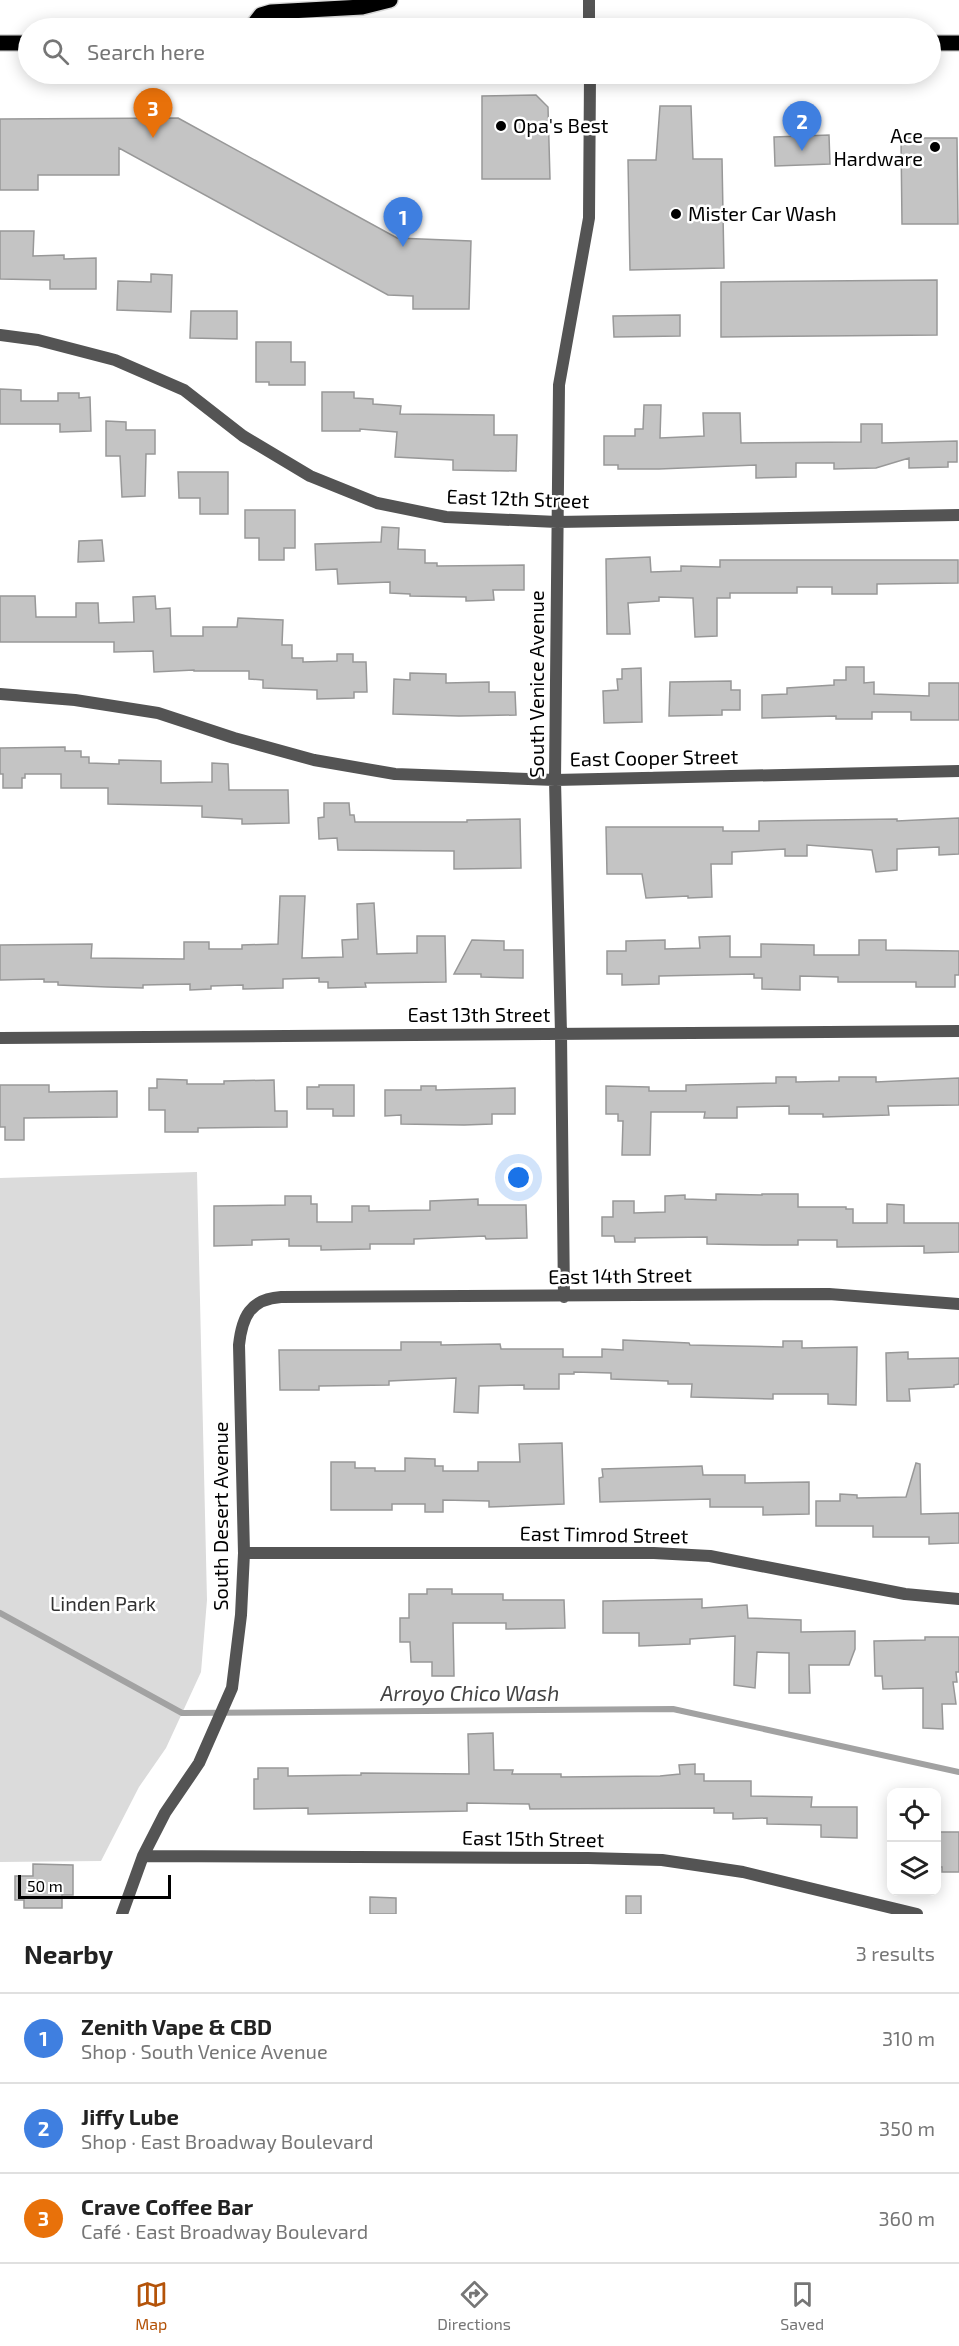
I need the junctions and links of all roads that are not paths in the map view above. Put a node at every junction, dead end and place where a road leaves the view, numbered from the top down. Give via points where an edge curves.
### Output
1 (390, 0) edge
2 (589, 0) edge
3 (259, 18) edge
4 (589, 18) edge
5 (0, 43) edge
6 (18, 43) edge
7 (941, 43) edge
8 (959, 43) edge
9 (590, 84) edge
10 (0, 335) edge
11 (959, 515) edge
12 (557, 522) junction
13 (0, 694) edge
14 (959, 771) edge
15 (555, 780) junction
16 (959, 1031) edge
17 (561, 1034) junction
18 (0, 1038) edge
19 (281, 1297) joint
20 (564, 1297) junction
21 (959, 1304) edge
22 (244, 1553) junction
23 (959, 1599) edge
24 (143, 1856) junction
25 (122, 1914) edge
26 (917, 1914) edge

1 - 3 main road via 362,8 271,12
2 - 4 street
5 - 6 main road
7 - 8 main road
9 - 12 street, South Venice Avenue via 589,218 559,385
10 - 12 street, East 12th Street via 38,340 116,360 184,390 243,436 310,476 376,503 446,517
11 - 12 street, East 12th Street
12 - 15 street, South Venice Avenue
13 - 15 street, East Cooper Street via 158,713 314,760 395,774
14 - 15 street, East Cooper Street
15 - 17 street, South Venice Avenue
16 - 17 street, East 13th Street
17 - 18 street, East 13th Street
17 - 20 street, South Venice Avenue
19 - 20 street, East 14th Street
19 - 22 street, South Desert Avenue via 268,1298 241,1322 238,1345
20 - 21 street, East 14th Street via 829,1294
22 - 23 street, East Timrod Street via 710,1556 905,1594
22 - 24 street, South Desert Avenue via 232,1688 199,1763 165,1813
24 - 25 street, South Desert Avenue
24 - 26 street, East 15th Street via 662,1860 743,1872

